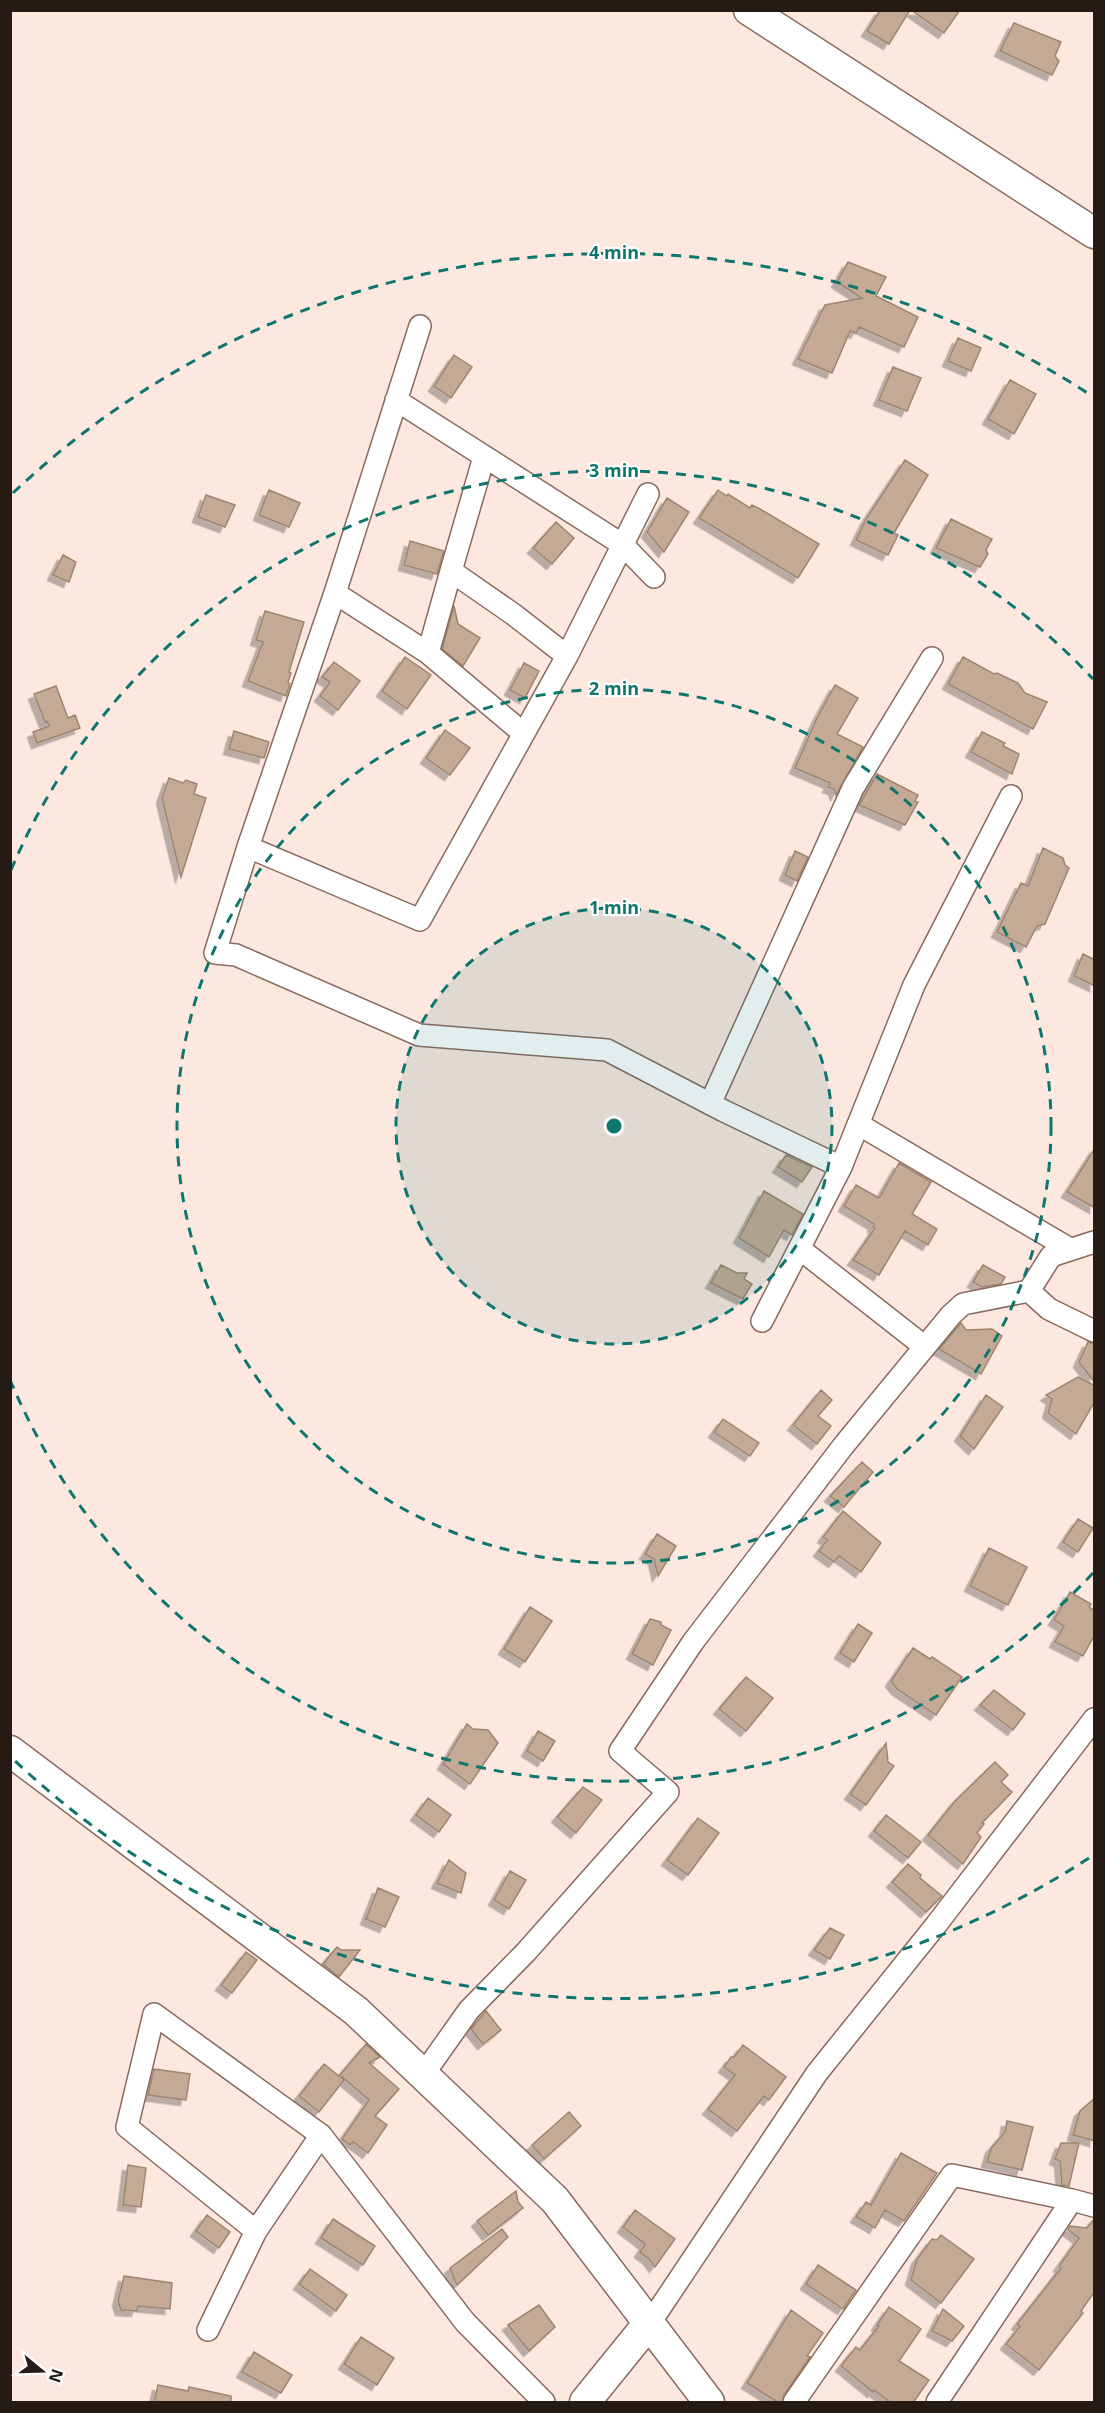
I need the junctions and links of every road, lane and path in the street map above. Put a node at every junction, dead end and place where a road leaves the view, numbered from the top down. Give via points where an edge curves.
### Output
1 (749, 10) edge
2 (1095, 233) edge
3 (420, 326) dead end
4 (396, 400) junction
5 (484, 457) junction
6 (648, 494) dead end
7 (623, 545) junction
8 (451, 571) junction
9 (654, 577) dead end
10 (334, 593) junction
11 (428, 653) junction
12 (567, 656) junction
13 (932, 658) dead end
14 (523, 733) junction
15 (1011, 796) dead end
16 (248, 847) junction
17 (710, 1104) junction
18 (858, 1124) junction
19 (841, 1167) junction
20 (1095, 1242) edge
21 (800, 1249) junction
22 (1071, 1250) junction
23 (1029, 1291) junction
24 (762, 1321) dead end
25 (1095, 1331) edge
26 (925, 1347) junction
27 (1095, 1719) edge
28 (10, 1751) edge
29 (423, 2075) junction
30 (321, 2134) junction
31 (1072, 2200) junction
32 (1095, 2206) edge
33 (256, 2231) junction
34 (652, 2320) junction
35 (208, 2330) dead end
36 (544, 2403) edge
37 (585, 2403) edge
38 (709, 2403) edge
39 (794, 2403) edge
40 (937, 2403) edge

1 - 2 street
3 - 4 street
4 - 5 street
4 - 10 street
5 - 7 street
5 - 8 street
6 - 7 street
7 - 9 street
7 - 12 street
8 - 11 street
8 - 12 street
10 - 11 street
10 - 16 street
11 - 14 street
12 - 14 street
13 - 17 street via 853,788
14 - 16 street via 420,920
15 - 18 street via 914,985
16 - 17 street via 215,953 236,955 419,1035 607,1050
17 - 19 street
18 - 19 street
18 - 22 street
19 - 21 street
20 - 22 street
21 - 24 street
21 - 26 street
22 - 23 street via 1052,1256
23 - 25 street via 1049,1309
23 - 26 street via 963,1304
26 - 29 street via 844,1445 693,1642 620,1751 668,1792 469,2010
27 - 34 street via 817,2073
28 - 29 street via 356,2011
29 - 34 street via 555,2200
30 - 33 street
30 - 33 street via 154,2014 127,2127
30 - 36 street via 465,2322
31 - 32 street
31 - 39 street via 952,2175
31 - 40 street
33 - 35 street
34 - 37 street
34 - 38 street

